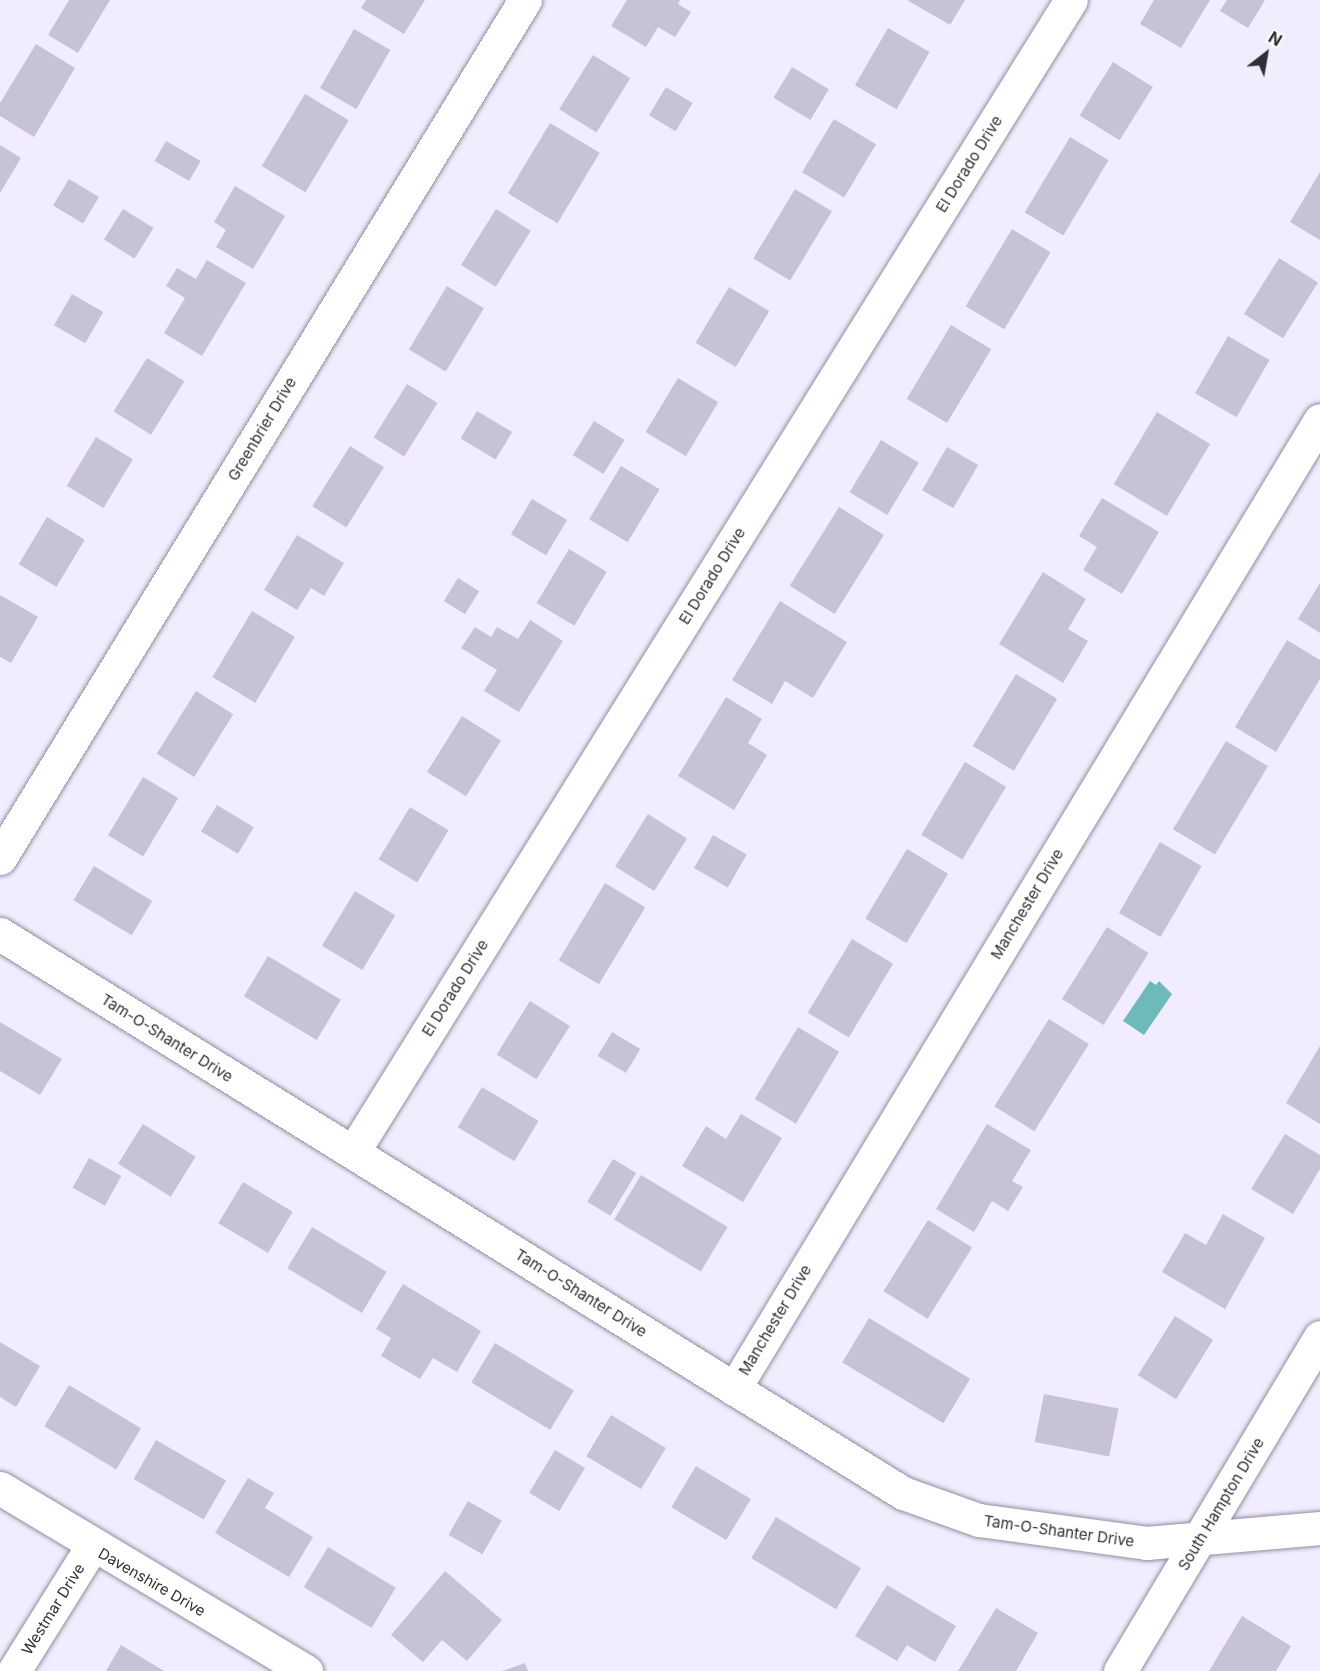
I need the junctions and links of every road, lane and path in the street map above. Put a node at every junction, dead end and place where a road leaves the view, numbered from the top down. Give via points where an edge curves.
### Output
1 (525, 0) edge
2 (1071, 0) edge
3 (1320, 420) edge
4 (0, 858) edge
5 (0, 934) edge
6 (353, 1152) junction
7 (1320, 1337) edge
8 (734, 1389) junction
9 (0, 1488) edge
10 (1320, 1528) edge
11 (1200, 1539) junction
12 (92, 1546) junction
13 (14, 1671) edge
14 (306, 1671) edge
15 (1120, 1671) edge

1 - 4 street, Greenbrier Drive
2 - 6 street, El Dorado Drive
3 - 8 street, Manchester Drive
5 - 6 street, Tam-O-Shanter Drive
6 - 8 street, Tam-O-Shanter Drive
7 - 11 street, South Hampton Drive
8 - 11 street, Tam-O-Shanter Drive via 903,1493 979,1520 1041,1532 1146,1543
9 - 12 street, Davenshire Drive
10 - 11 street, Tam-O-Shanter Drive
11 - 15 street, South Hampton Drive
12 - 13 street, Westmar Drive
12 - 14 street, Davenshire Drive

